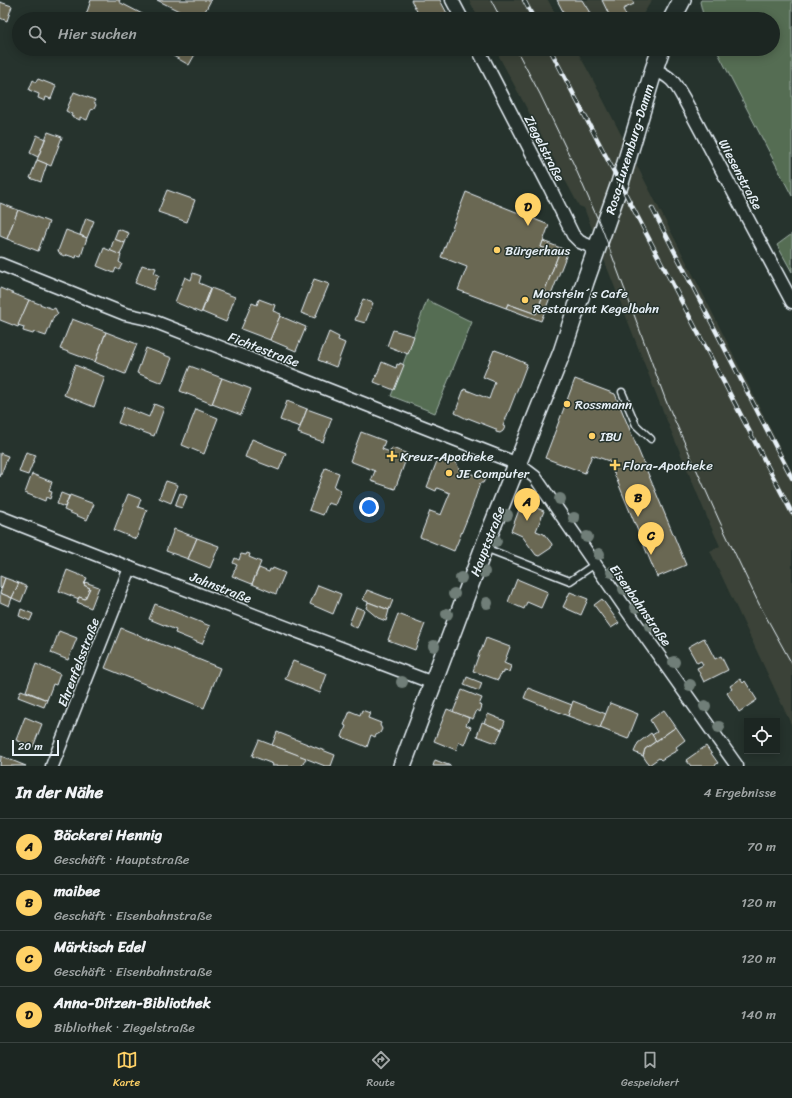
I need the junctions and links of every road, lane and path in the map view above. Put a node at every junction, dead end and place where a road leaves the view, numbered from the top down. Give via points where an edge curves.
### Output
1 (452, 0) edge
2 (682, 0) edge
3 (458, 12) edge
4 (676, 12) edge
5 (482, 56) edge
6 (659, 56) edge
7 (654, 69) junction
8 (597, 249) junction
9 (0, 264) edge
10 (792, 302) edge
11 (622, 392) dead end
12 (651, 439) dead end
13 (518, 464) junction
14 (0, 517) edge
15 (484, 547) junction
16 (595, 564) junction
17 (130, 568) junction
18 (433, 683) junction
19 (734, 765) edge
20 (52, 766) edge
21 (402, 766) edge

1 - 3 street
2 - 4 main road
5 - 8 street, Ziegelstraße via 573,235 580,242
6 - 7 main road, Rosa-Luxemburg-Damm
7 - 8 main road, Rosa-Luxemburg-Damm via 620,183
7 - 10 street, Wiesenstraße via 670,78 680,92
8 - 13 main road, Hauptstraße via 562,352
9 - 13 street, Fichtestraße via 125,314 152,320
11 - 12 lane via 636,425
13 - 15 main road, Hauptstraße
13 - 16 street, Eisenbahnstraße via 535,477
14 - 17 street, Jahnstraße
15 - 16 lane via 570,581
15 - 18 main road, Hauptstraße
16 - 19 street, Eisenbahnstraße
17 - 18 street, Jahnstraße
17 - 20 street, Ehrenfelsstraße
18 - 21 main road, Hauptstraße

